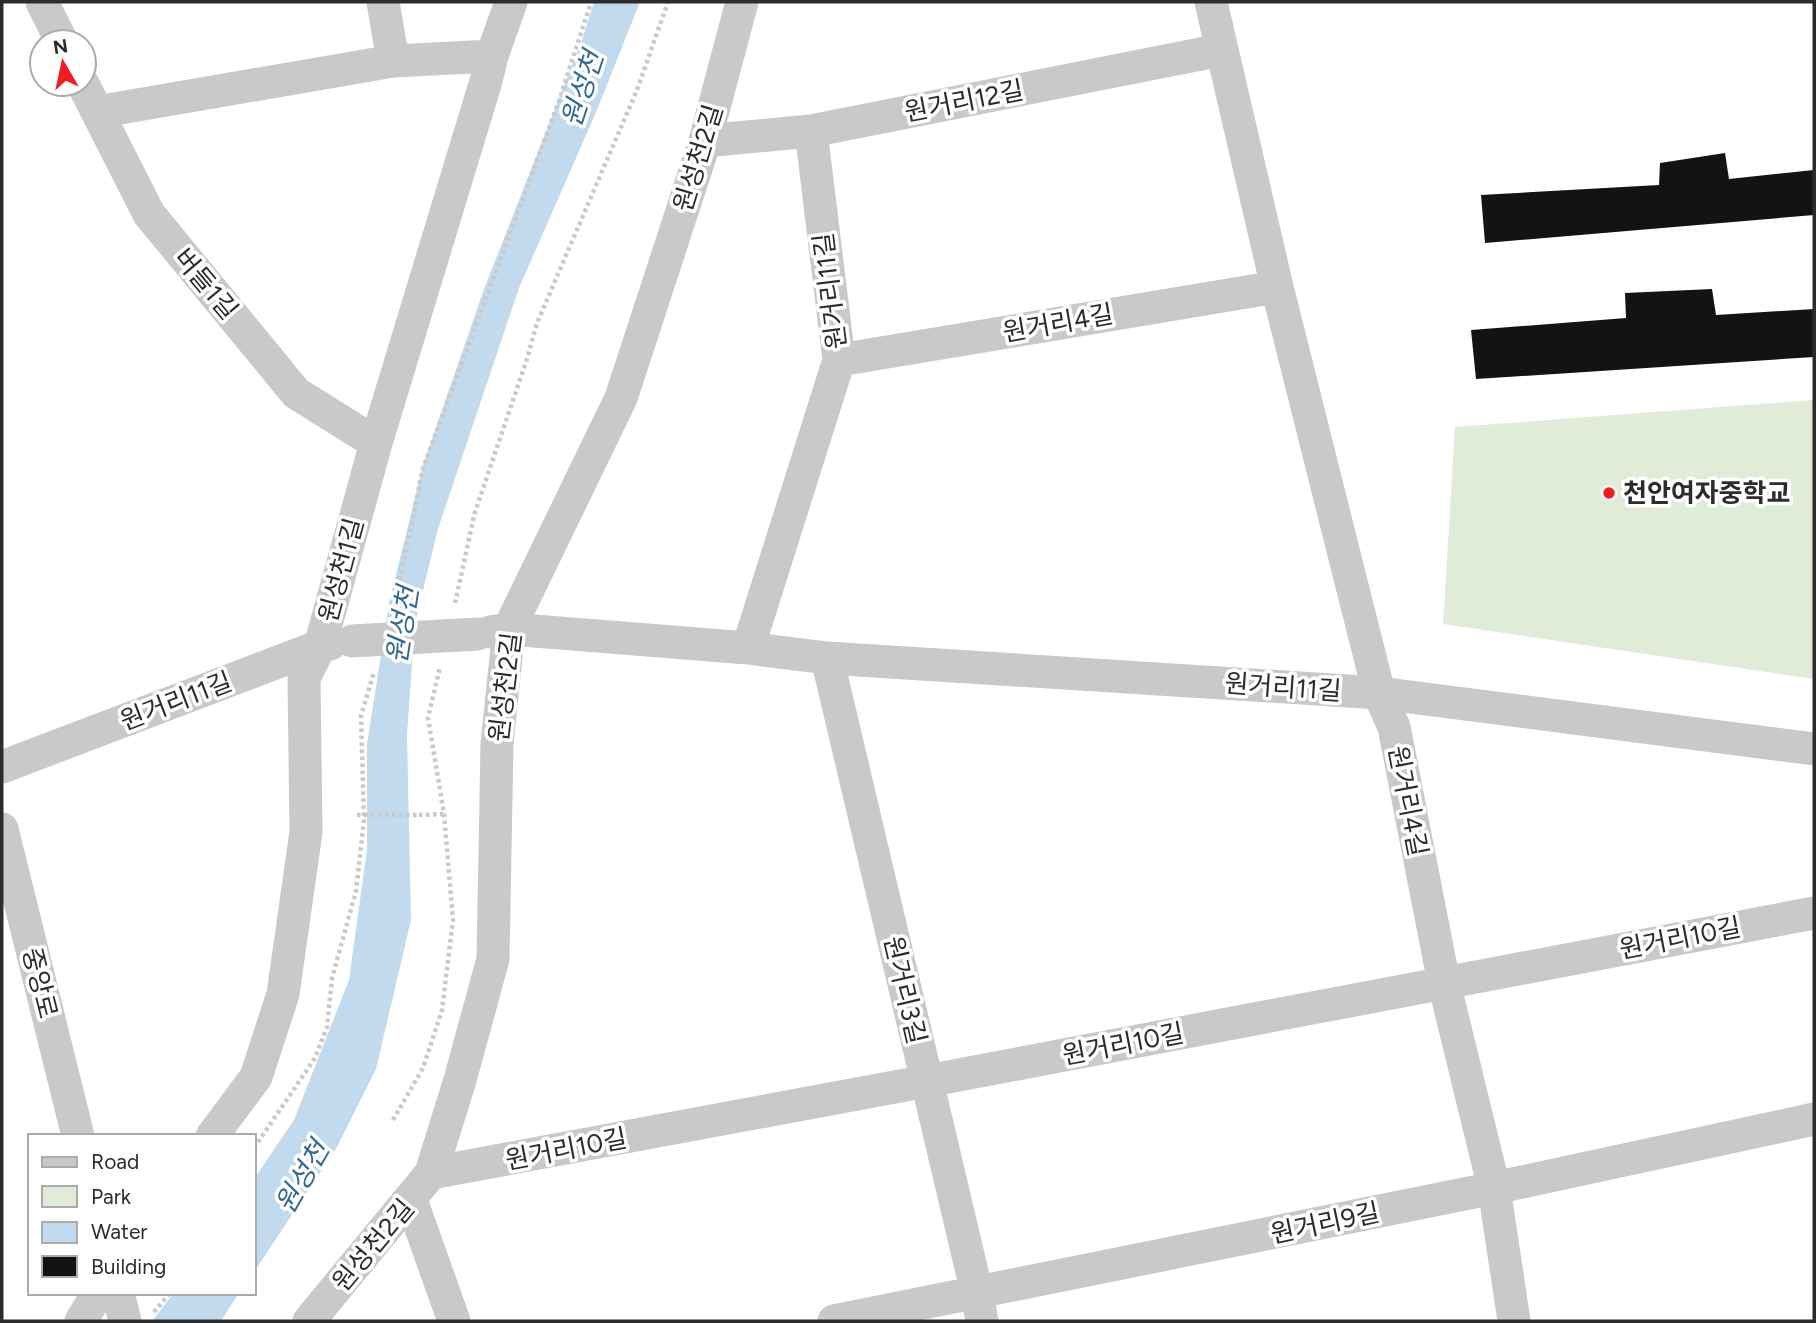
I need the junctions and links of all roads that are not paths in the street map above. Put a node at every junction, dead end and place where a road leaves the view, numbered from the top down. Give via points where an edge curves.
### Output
1 (42, 2) edge
2 (383, 2) edge
3 (511, 2) edge
4 (742, 2) edge
5 (1211, 2) edge
6 (55, 28) edge
7 (1221, 50) junction
8 (492, 56) junction
9 (393, 61) junction
10 (98, 97) edge
11 (90, 98) edge
12 (811, 131) junction
13 (705, 141) junction
14 (1277, 287) junction
15 (839, 360) junction
16 (376, 443) junction
17 (493, 632) junction
18 (336, 644) junction
19 (748, 648) junction
20 (827, 658) junction
21 (1379, 693) junction
22 (1814, 749) edge
23 (2, 767) edge
24 (2, 830) edge
25 (1814, 913) edge
26 (1444, 983) junction
27 (927, 1082) junction
28 (1814, 1119) edge
29 (78, 1134) edge
30 (213, 1134) edge
31 (431, 1173) junction
32 (1494, 1188) junction
33 (411, 1200) junction
34 (97, 1295) edge
35 (980, 1307) edge
36 (81, 1321) edge
37 (309, 1321) edge
38 (454, 1321) edge
39 (834, 1321) edge
40 (1514, 1321) edge

1 - 6 street
2 - 9 street
3 - 8 street, 원성천1길
4 - 13 street, 원성천2길
5 - 7 street, 원거리4길
7 - 12 street, 원거리12길
7 - 14 street, 원거리4길
8 - 9 street
8 - 16 street, 원성천1길
9 - 10 street
11 - 16 street, 버들1길 via 149,214 296,393
12 - 13 street, 원거리12길
12 - 15 street, 원거리11길
13 - 17 street, 원성천2길 via 621,398
14 - 15 street, 원거리4길
14 - 21 street, 원거리4길
15 - 19 street, 원거리11길
16 - 18 street, 원성천1길
17 - 18 street, 원거리11길, bridge
17 - 19 street, 원거리11길
17 - 31 street, 원성천2길 via 497,744 493,959
18 - 23 street, 원거리11길
18 - 30 street, 원성천1길 via 304,678 306,832 283,994 256,1077
19 - 20 street, 원거리11길
20 - 21 street, 원거리11길
20 - 27 street, 원거리3길
21 - 22 street, 원거리11길
21 - 26 street, 원거리4길 via 1394,727
24 - 29 street, 중앙로
25 - 26 street, 원거리10길
26 - 27 street, 원거리10길
26 - 32 street, 원거리4길
27 - 31 street, 원거리10길
27 - 35 street, 원거리3길
28 - 32 street, 원거리9길
31 - 33 street, 원성천2길
32 - 35 street, 원거리9길
32 - 40 street, 원거리4길
33 - 37 street, 원성천2길
33 - 38 street
34 - 36 street
35 - 39 street, 원거리9길

